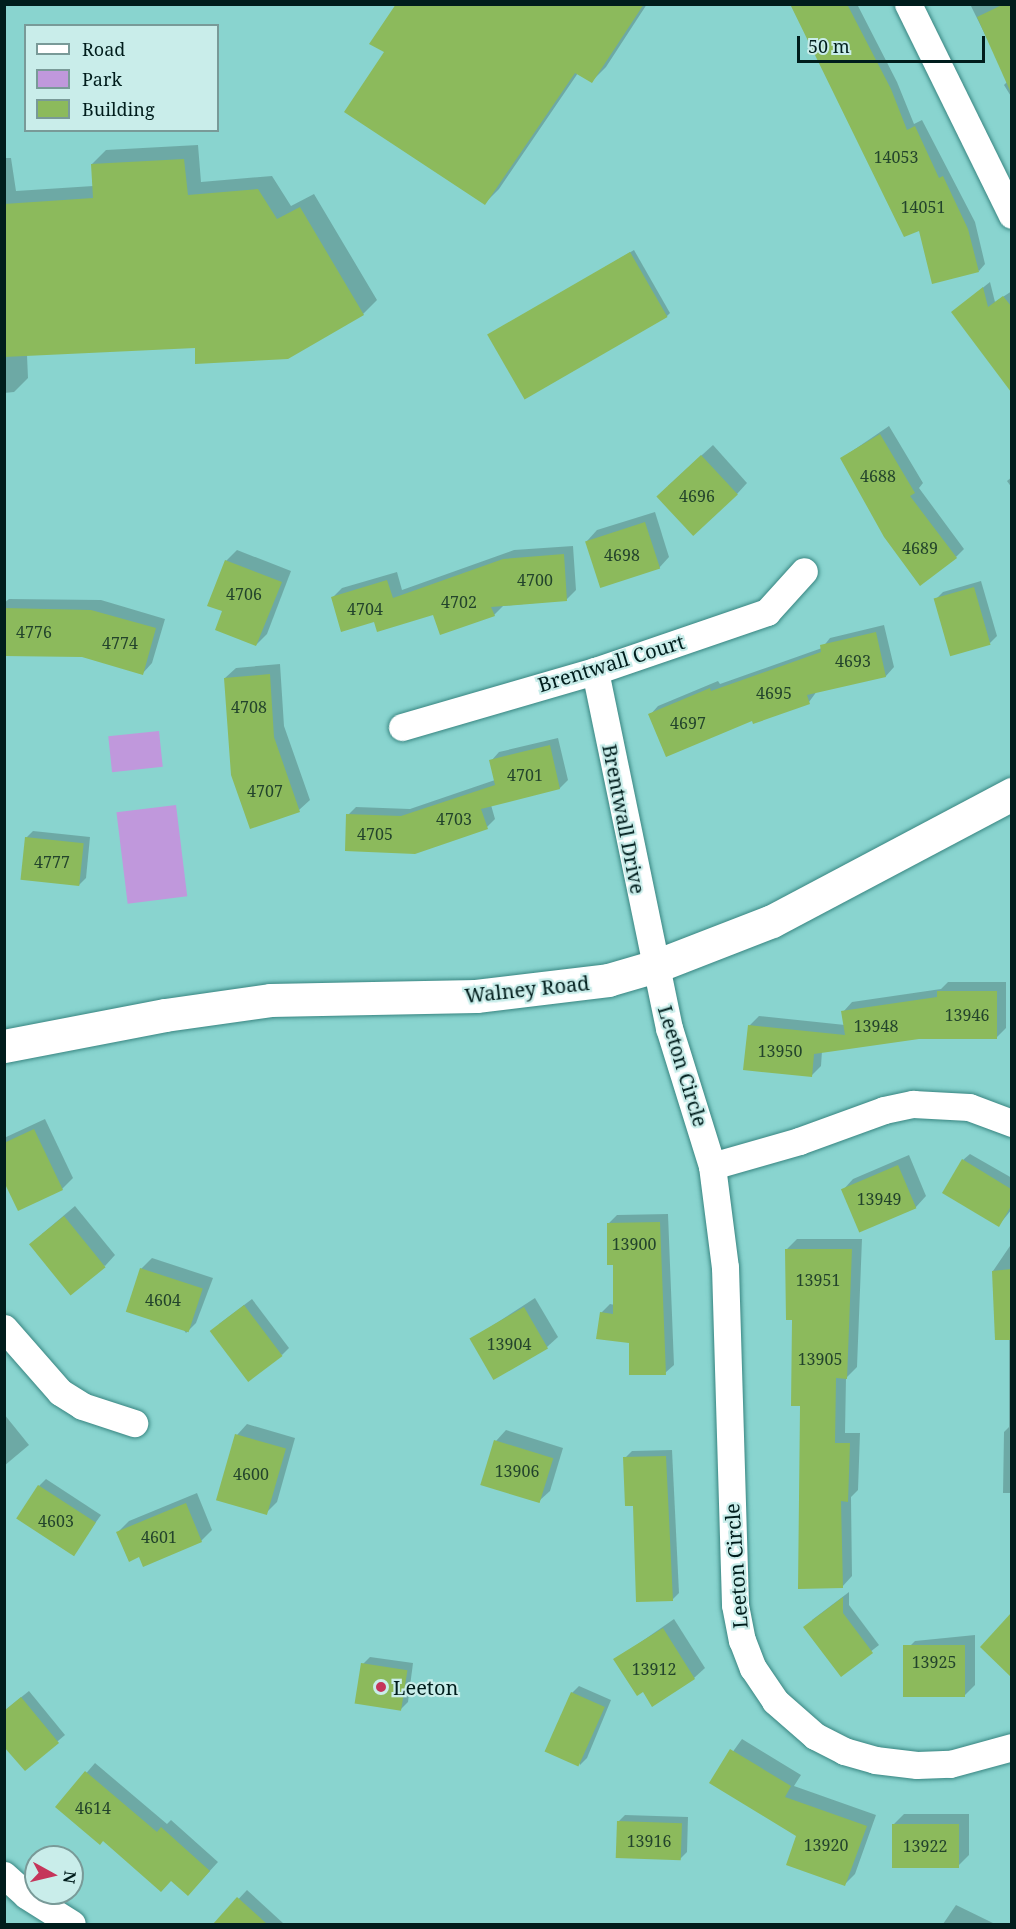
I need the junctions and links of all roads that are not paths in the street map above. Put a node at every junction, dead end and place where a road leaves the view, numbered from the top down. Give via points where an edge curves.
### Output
1 (908, 4) edge
2 (1011, 215) edge
3 (804, 571) dead end
4 (595, 671) junction
5 (402, 727) dead end
6 (1011, 794) edge
7 (656, 966) junction
8 (4, 1046) edge
9 (1011, 1123) edge
10 (712, 1166) junction
11 (4, 1328) edge
12 (134, 1423) dead end
13 (1011, 1748) edge
14 (4, 1875) edge
15 (72, 1924) edge

1 - 2 street
3 - 4 street, Brentwall Court via 767,612
4 - 5 street, Brentwall Court
4 - 7 street, Brentwall Drive
6 - 7 main road, Walney Road via 772,921
7 - 8 main road, Walney Road via 608,980 527,992 270,1000 165,1015
7 - 10 street, Leeton Circle via 669,1028
9 - 10 street via 969,1107 913,1104
10 - 13 street, Leeton Circle via 725,1267 735,1605 753,1668 790,1716 815,1736 865,1757 917,1765 950,1764
11 - 12 street via 60,1392 82,1406
14 - 15 street via 40,1905

